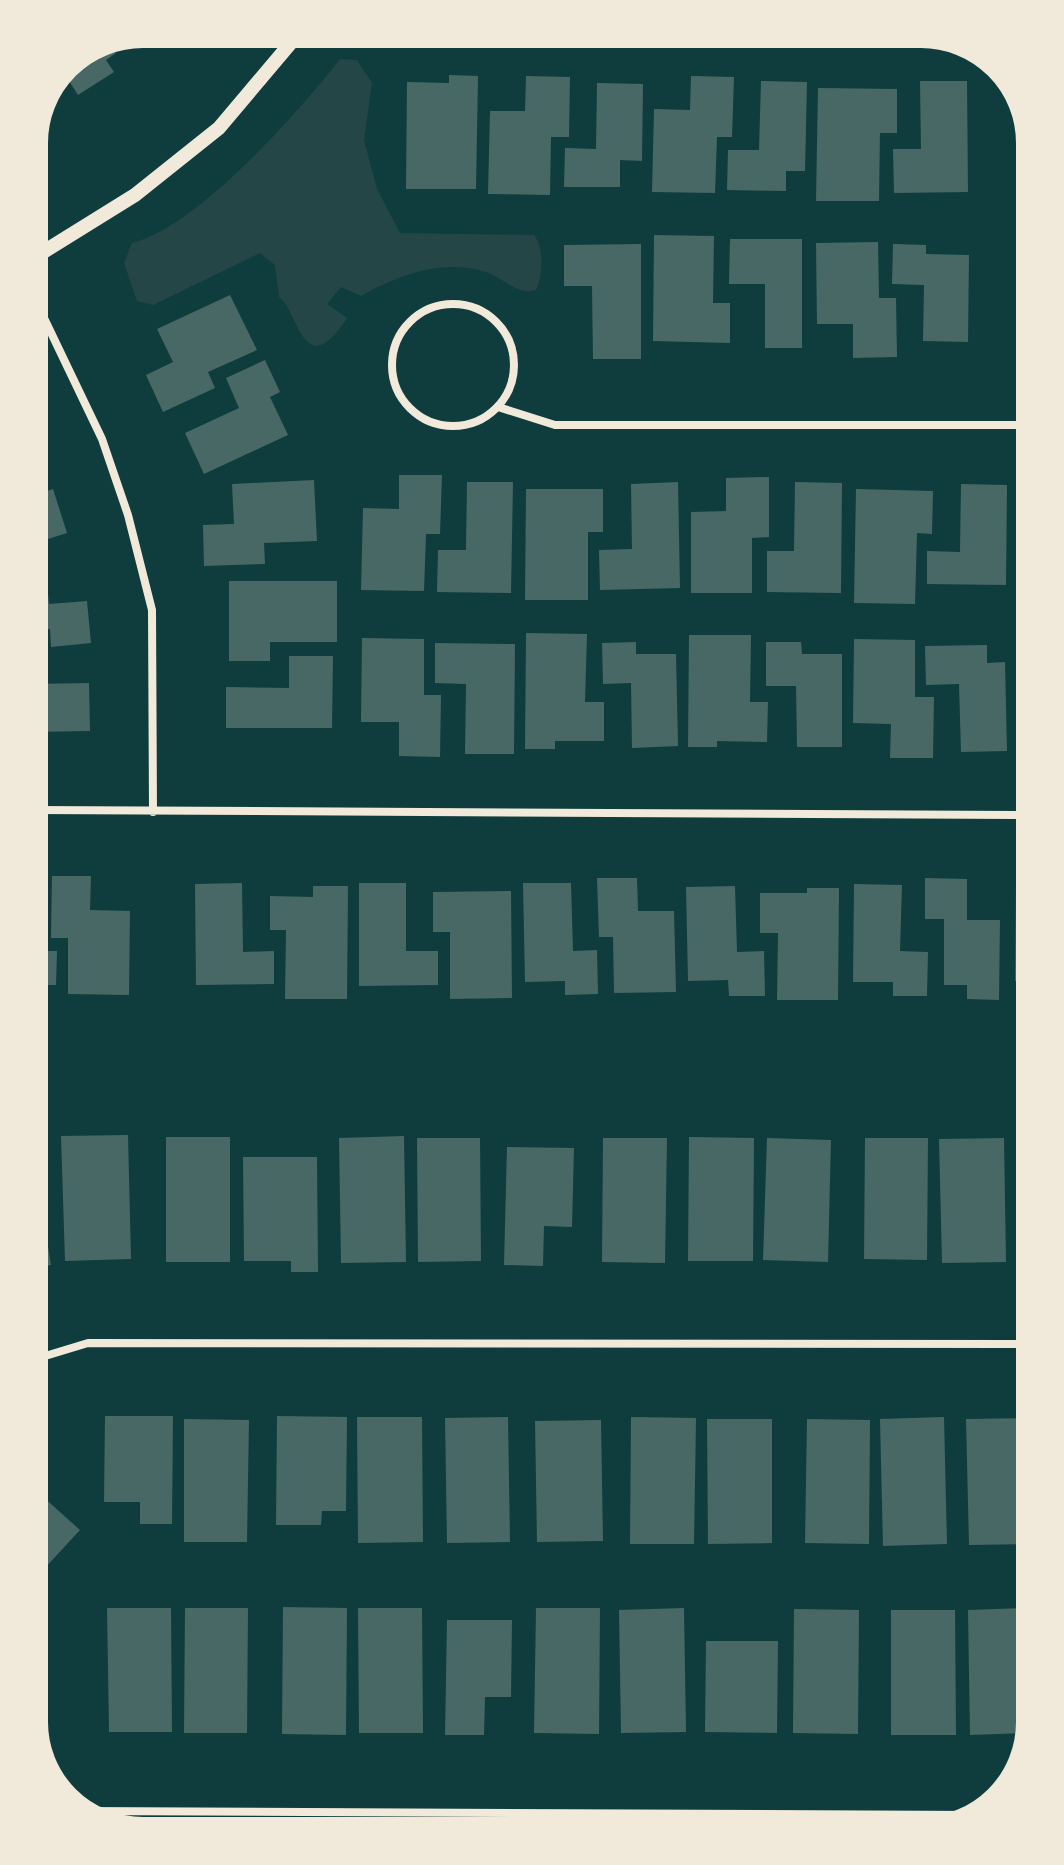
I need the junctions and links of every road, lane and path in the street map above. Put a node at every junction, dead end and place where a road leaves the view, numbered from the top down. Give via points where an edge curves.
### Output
1 (288, 46) edge
2 (46, 250) edge
3 (46, 322) edge
4 (498, 407) junction
5 (1018, 425) edge
6 (46, 810) edge
7 (153, 812) junction
8 (1018, 815) edge
9 (1018, 1344) edge
10 (46, 1356) edge
11 (105, 1811) edge
12 (949, 1815) edge

1 - 2 street via 219,128 135,195
3 - 7 street via 102,439 152,610
4 - 4 street via 514,370 504,331 491,316 452,303 431,307 400,332 391,371 407,407 442,426 462,426
4 - 5 street via 555,425
6 - 7 street
7 - 8 street
9 - 10 street via 88,1343
11 - 12 street

